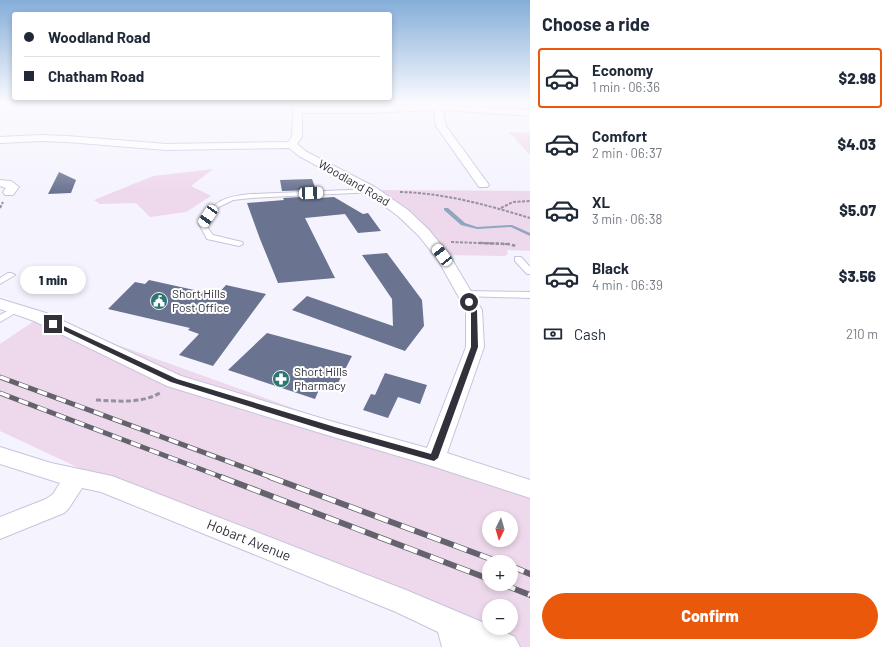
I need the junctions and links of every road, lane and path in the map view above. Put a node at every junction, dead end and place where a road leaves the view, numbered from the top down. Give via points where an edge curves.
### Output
1 (297, 132) edge
2 (445, 132) edge
3 (0, 140) edge
4 (292, 145) junction
5 (0, 183) edge
6 (483, 185) dead end
7 (373, 191) junction
8 (9, 192) dead end
9 (396, 192) dead end
10 (530, 201) edge
11 (500, 208) junction
12 (530, 218) edge
13 (448, 242) dead end
14 (239, 244) dead end
15 (522, 248) dead end
16 (518, 259) dead end
17 (530, 272) edge
18 (11, 275) dead end
19 (0, 282) edge
20 (465, 294) junction
21 (530, 295) edge
22 (5, 311) edge
23 (174, 381) junction
24 (96, 400) dead end
25 (0, 455) edge
26 (434, 458) junction
27 (76, 478) junction
28 (530, 488) edge
29 (0, 528) edge
30 (454, 635) edge
31 (505, 647) edge

1 - 4 street
2 - 6 street
3 - 4 street via 67,139 166,147
4 - 7 street, Woodland Road via 303,154
5 - 8 street via 7,183 13,187
7 - 14 lane via 251,196 220,202 202,224 210,237
7 - 20 street, Woodland Road via 403,213 424,233 445,259
9 - 11 path via 432,193
10 - 11 path via 513,202
11 - 12 path
13 - 15 path via 508,244
16 - 17 lane
18 - 19 lane
20 - 21 lane
20 - 26 street, Woodland Road via 474,310 475,347
22 - 23 street via 40,317
23 - 24 path via 158,394 142,400
23 - 26 street
25 - 27 street, Hobart Avenue via 22,464
26 - 28 street
27 - 29 street via 55,506
27 - 30 street, Hobart Avenue via 104,483 270,548
30 - 31 street, Hobart Avenue

